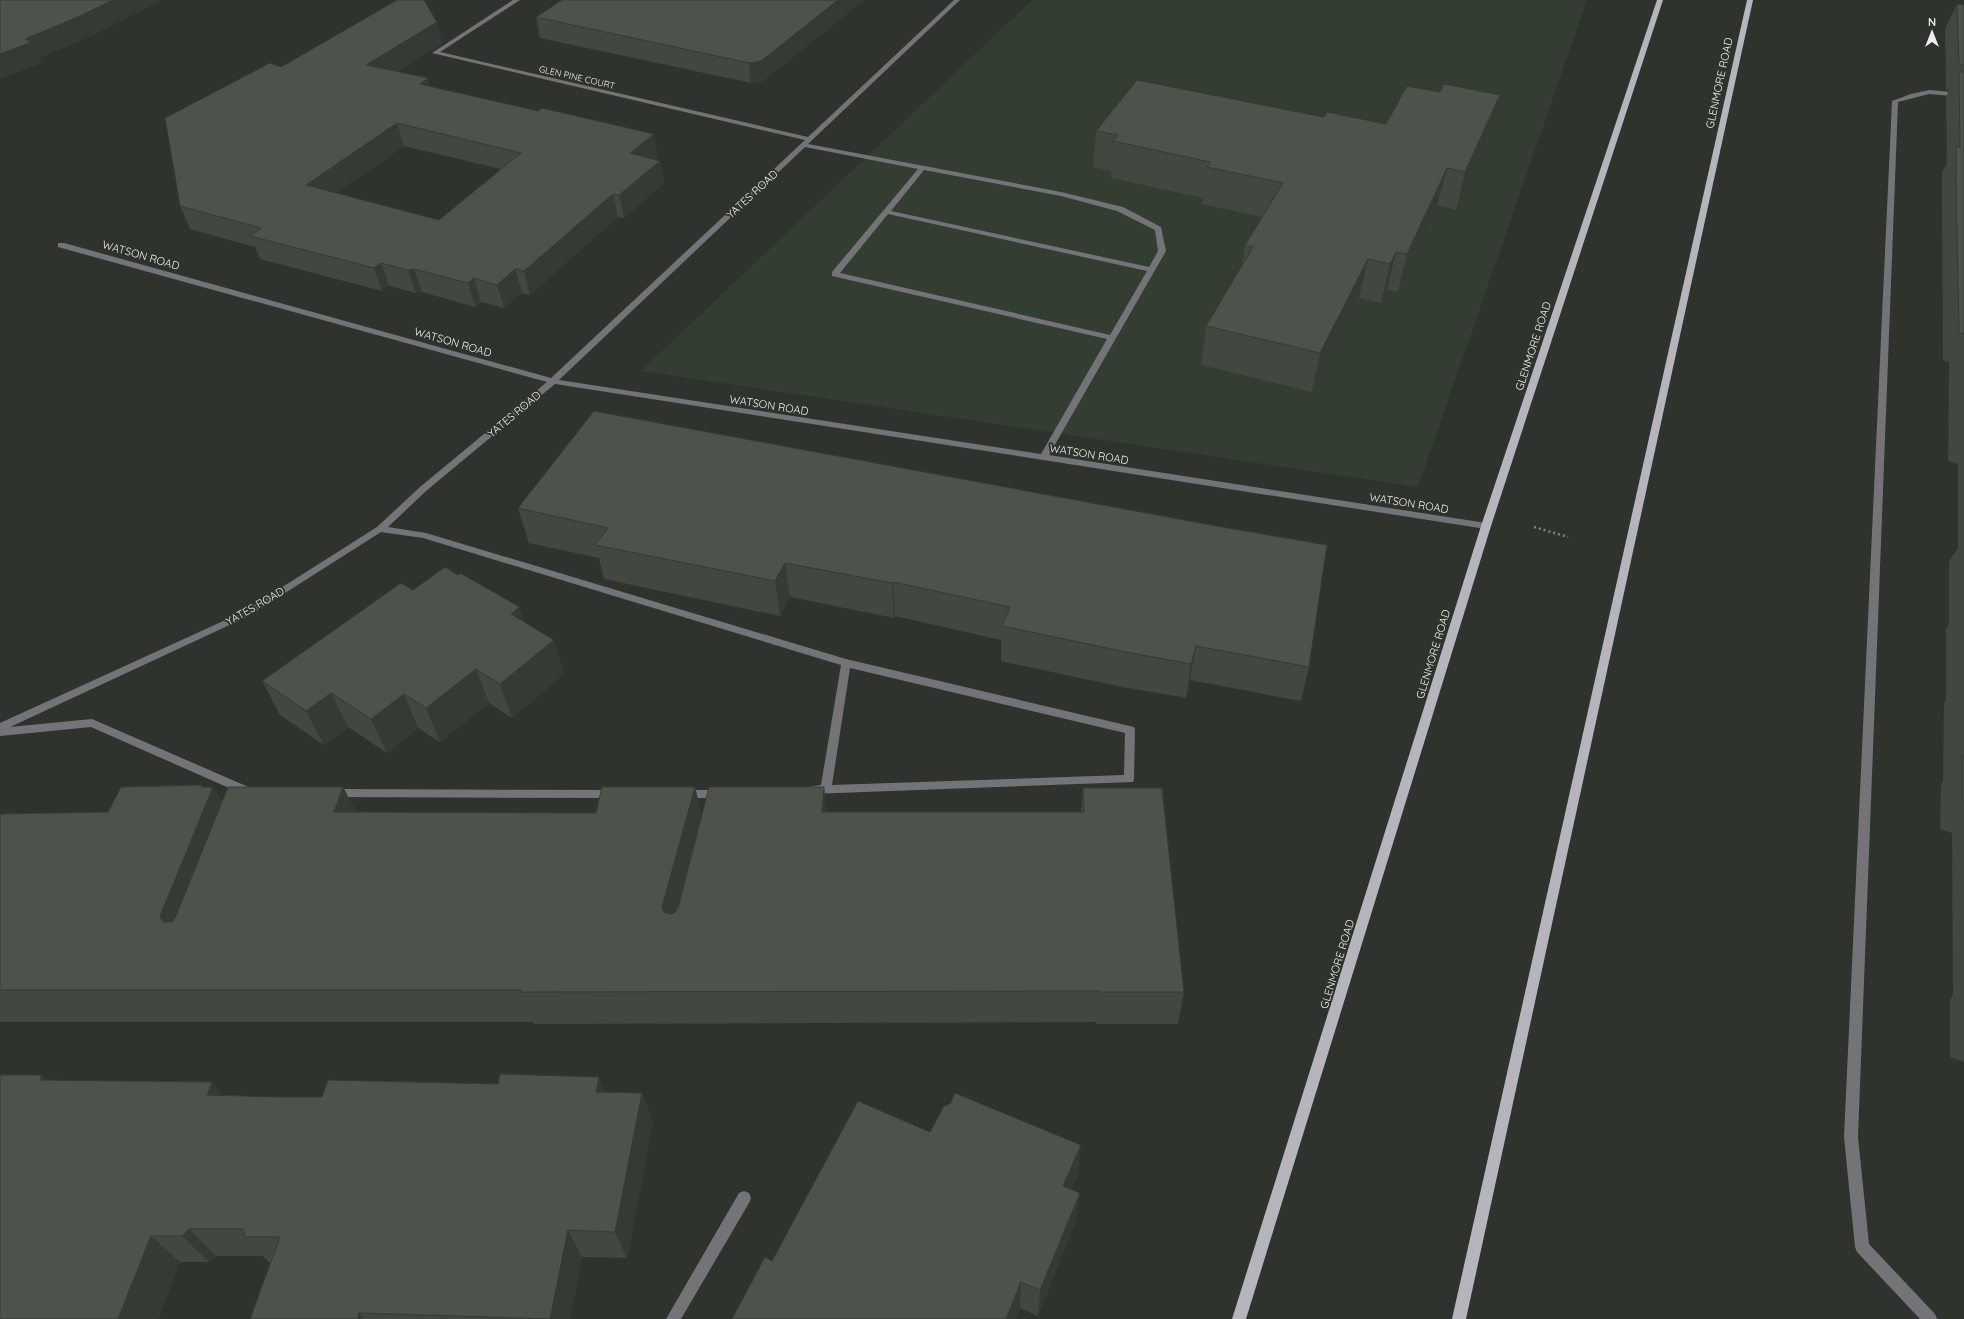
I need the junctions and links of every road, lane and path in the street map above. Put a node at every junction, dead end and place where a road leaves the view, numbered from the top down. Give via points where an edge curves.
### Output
1 (517, 0) edge
2 (957, 0) edge
3 (1660, 0) edge
4 (1750, 0) edge
5 (1964, 95) edge
6 (810, 139) junction
7 (803, 146) junction
8 (922, 168) junction
9 (886, 212) junction
10 (61, 245) dead end
11 (1151, 270) junction
12 (1112, 338) junction
13 (553, 381) junction
14 (1043, 458) junction
15 (1486, 526) junction
16 (1534, 527) dead end
17 (380, 529) junction
18 (1568, 537) dead end
19 (846, 663) junction
20 (0, 728) edge
21 (0, 732) edge
22 (826, 789) junction
23 (803, 790) edge
24 (323, 793) edge
25 (622, 794) edge
26 (670, 794) edge
27 (732, 794) edge
28 (253, 795) edge
29 (744, 1198) dead end
30 (673, 1319) edge
31 (1239, 1319) edge
32 (1459, 1319) edge
33 (1930, 1319) edge

1 - 6 street, GLEN PINE COURT via 435,53
2 - 6 street, YATES ROAD
3 - 15 main road, GLENMORE ROAD
4 - 32 main road, GLENMORE ROAD
5 - 33 street via 1943,91 1916,93 1895,101 1851,1137 1862,1247
6 - 7 street, YATES ROAD
7 - 8 street
7 - 13 street, YATES ROAD
8 - 9 street
8 - 11 street via 1061,194 1120,209 1158,229 1162,251
9 - 11 street
9 - 12 street via 835,274
10 - 13 street, WATSON ROAD
11 - 12 street
12 - 14 street
13 - 14 street, WATSON ROAD
13 - 17 street, YATES ROAD via 423,489
14 - 15 street, WATSON ROAD
15 - 31 main road, GLENMORE ROAD
16 - 18 path
17 - 19 street via 423,535
17 - 20 street, YATES ROAD via 246,614
19 - 22 street
19 - 22 street via 1130,730 1129,779
21 - 28 street via 92,723
22 - 23 street
24 - 25 street
26 - 27 street via 716,798
29 - 30 street

